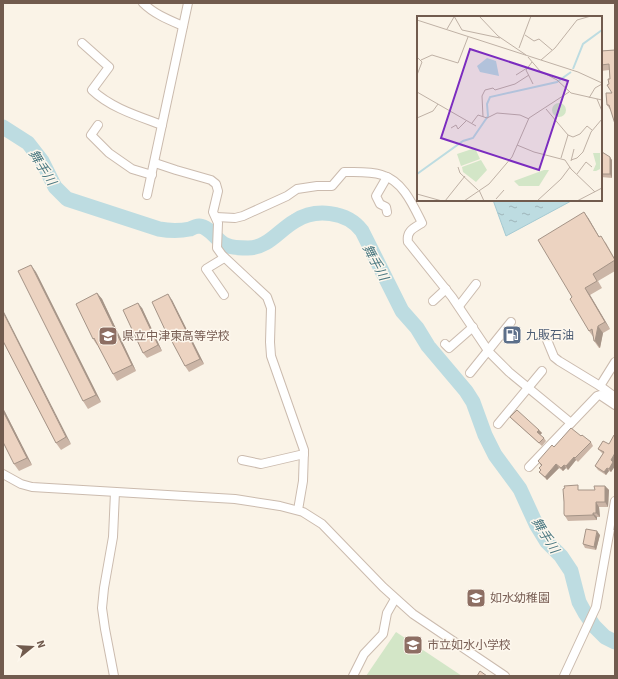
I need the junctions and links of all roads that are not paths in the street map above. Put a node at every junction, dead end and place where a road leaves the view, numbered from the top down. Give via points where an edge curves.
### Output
1 (143, 3) edge
2 (188, 3) edge
3 (183, 26) junction
4 (82, 43) dead end
5 (98, 125) dead end
6 (162, 125) junction
7 (155, 162) junction
8 (152, 175) junction
9 (387, 177) junction
10 (147, 195) dead end
11 (387, 212) dead end
12 (216, 217) junction
13 (224, 258) junction
14 (476, 284) dead end
15 (446, 289) junction
16 (224, 295) dead end
17 (433, 301) dead end
18 (458, 306) junction
19 (511, 322) dead end
20 (472, 327) junction
21 (547, 340) dead end
22 (445, 344) dead end
23 (488, 350) junction
24 (615, 362) edge
25 (542, 371) dead end
26 (470, 373) dead end
27 (600, 386) junction
28 (528, 388) junction
29 (615, 397) edge
30 (615, 405) edge
31 (571, 423) junction
32 (498, 424) dead end
33 (304, 454) junction
34 (242, 460) dead end
35 (529, 467) dead end
36 (3, 474) edge
37 (115, 492) junction
38 (615, 501) edge
39 (298, 510) junction
40 (395, 599) junction
41 (114, 676) edge
42 (353, 676) edge
43 (505, 676) edge
44 (564, 676) edge

1 - 3 street via 168,20
2 - 3 street
3 - 6 street
4 - 6 street via 109,67 92,90 101,99
5 - 8 street via 91,135 109,153 132,169
6 - 7 street
7 - 8 street
7 - 12 street via 214,182 218,191 213,208
8 - 10 street
9 - 11 street via 376,196 380,204 386,207
9 - 12 street via 375,173 344,172 332,186 297,189 243,216
9 - 15 street via 408,196 422,224 409,232 408,242
12 - 13 street via 217,248
13 - 16 street via 206,269
13 - 33 street via 264,293 270,303 271,356
14 - 18 street
15 - 17 street
15 - 18 street
18 - 20 street
19 - 23 street
20 - 22 street via 448,348
20 - 23 street
21 - 27 street via 554,357
23 - 26 street
23 - 28 street
24 - 27 street
25 - 28 street
27 - 29 street
28 - 31 street
28 - 32 street
30 - 31 street via 598,395
31 - 35 street
33 - 34 street via 261,464
33 - 39 street via 304,481
36 - 37 street via 32,487
37 - 39 street via 245,500
37 - 41 street via 113,537 102,608
38 - 44 street via 596,607
39 - 40 street via 322,524
40 - 42 street via 388,613 383,634 364,654
40 - 43 street via 422,621

